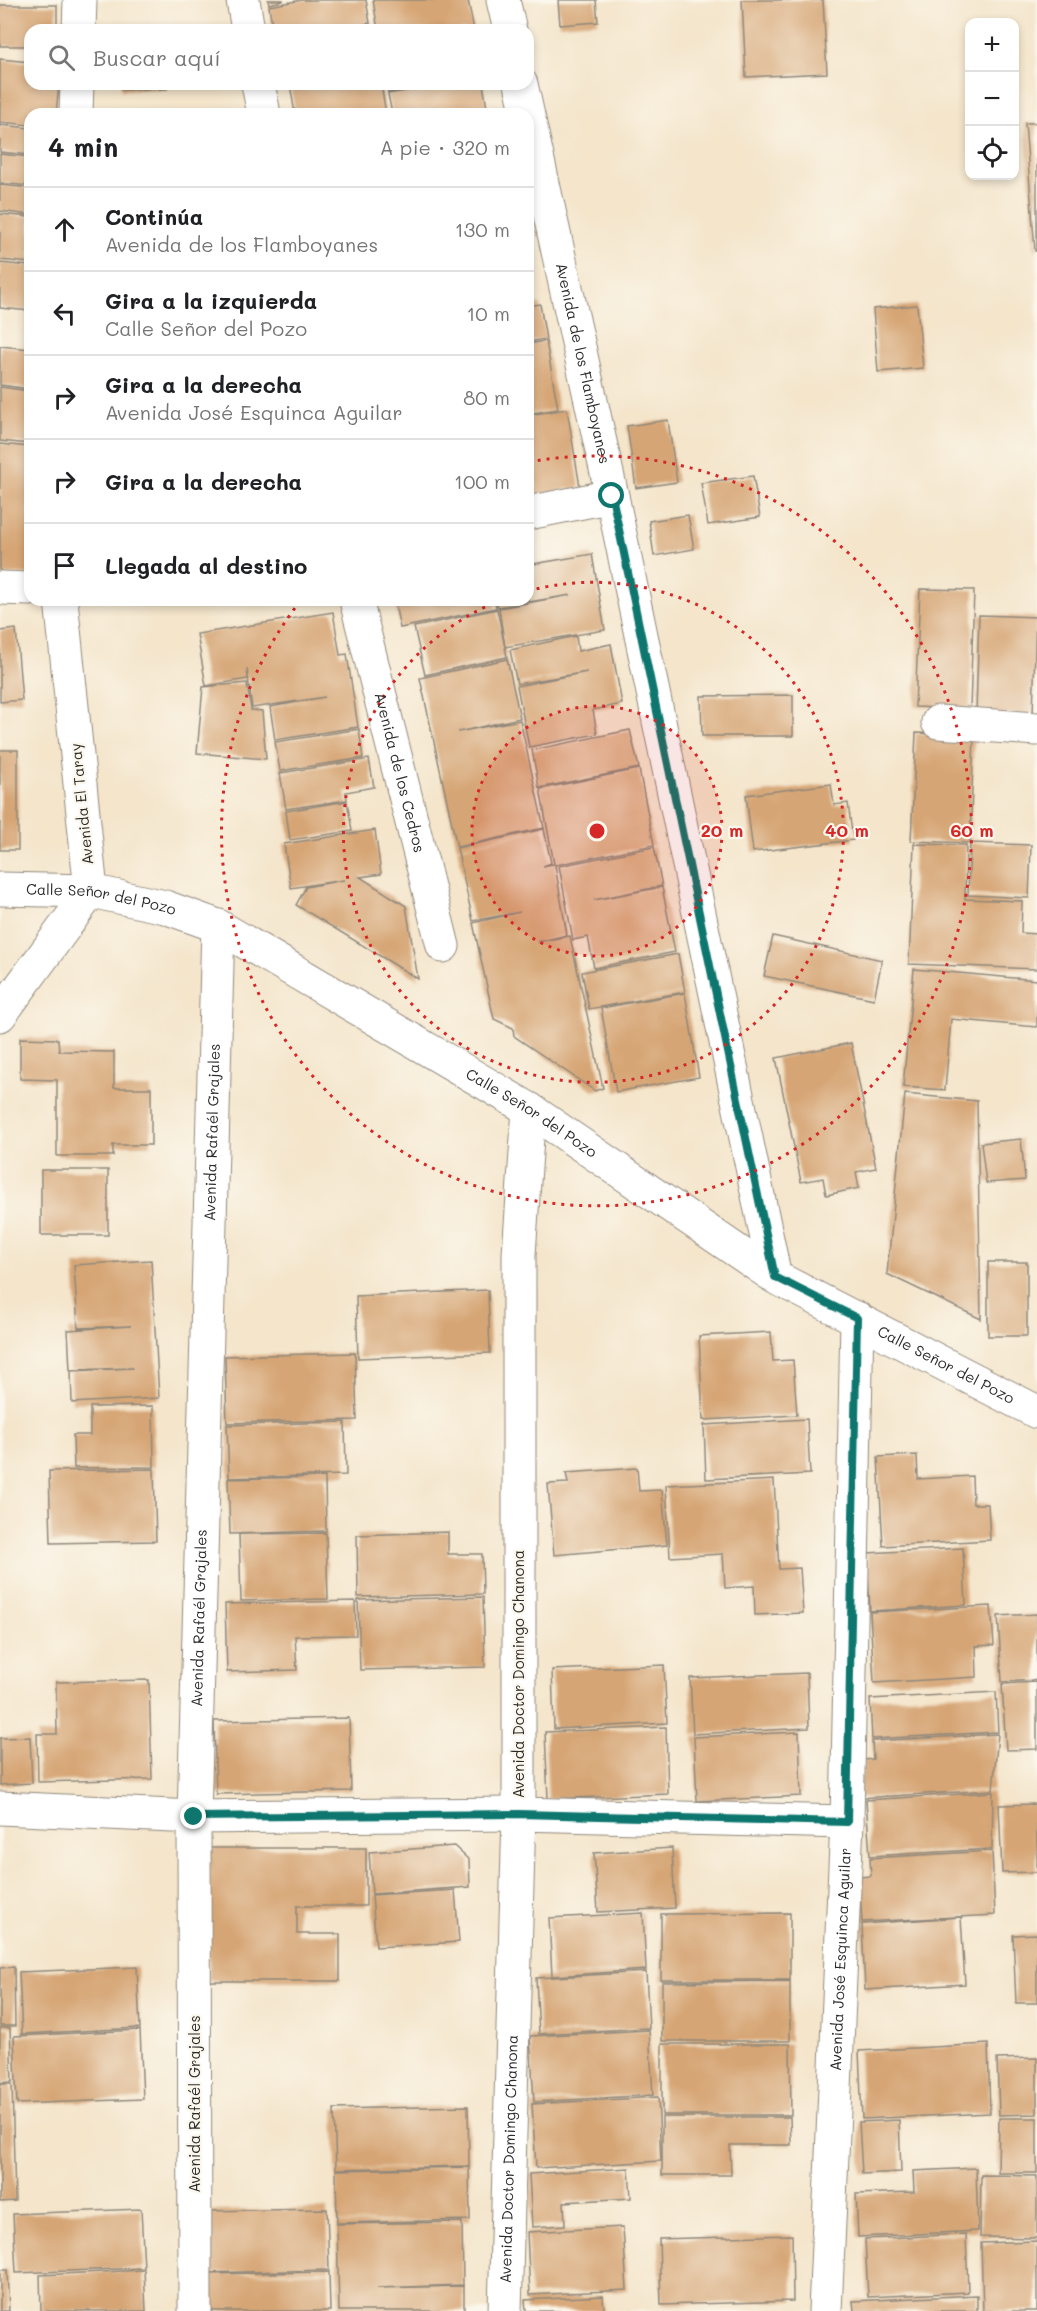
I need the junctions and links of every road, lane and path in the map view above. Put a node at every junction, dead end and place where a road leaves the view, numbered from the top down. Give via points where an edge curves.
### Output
1 (80, 0) edge
2 (243, 0) edge
3 (503, 0) edge
4 (79, 24) edge
5 (247, 24) edge
6 (509, 24) edge
7 (77, 90) edge
8 (259, 90) edge
9 (522, 90) edge
10 (76, 108) edge
11 (263, 108) edge
12 (526, 108) edge
13 (534, 143) edge
14 (612, 496) junction
15 (534, 512) edge
16 (0, 588) edge
17 (24, 589) edge
18 (62, 606) edge
19 (358, 606) edge
20 (938, 722) dead end
21 (1037, 729) edge
22 (0, 889) edge
23 (91, 891) junction
24 (218, 926) junction
25 (443, 946) dead end
26 (0, 1015) edge
27 (529, 1109) junction
28 (775, 1277) junction
29 (857, 1318) junction
30 (1037, 1412) edge
31 (0, 1808) edge
32 (519, 1814) junction
33 (194, 1817) junction
34 (847, 1822) junction
35 (195, 2311) edge
36 (505, 2311) edge
37 (825, 2311) edge

1 - 4 street
2 - 5 street
3 - 6 street
7 - 10 street
8 - 11 street
9 - 12 street, Avenida de los Flamboyanes
13 - 14 street, Avenida de los Flamboyanes
14 - 15 street
14 - 28 street, Avenida de los Flamboyanes
16 - 17 street
18 - 23 street, Avenida El Taray
19 - 25 street, Avenida de los Cedros
20 - 21 street
22 - 23 street, Calle Señor del Pozo
23 - 24 street, Calle Señor del Pozo via 165,907
23 - 26 street
24 - 27 street, Calle Señor del Pozo
24 - 33 street, Avenida Rafaél Grajales
27 - 28 street, Calle Señor del Pozo
27 - 32 street, Avenida Doctor Domingo Chanona via 519,1254
28 - 29 street, Calle Señor del Pozo
29 - 30 street, Calle Señor del Pozo
29 - 34 street, Avenida José Esquinca Aguilar
31 - 33 street
32 - 33 street
32 - 34 street
32 - 36 street, Avenida Doctor Domingo Chanona
33 - 35 street, Avenida Rafaél Grajales
34 - 37 street, Avenida José Esquinca Aguilar

